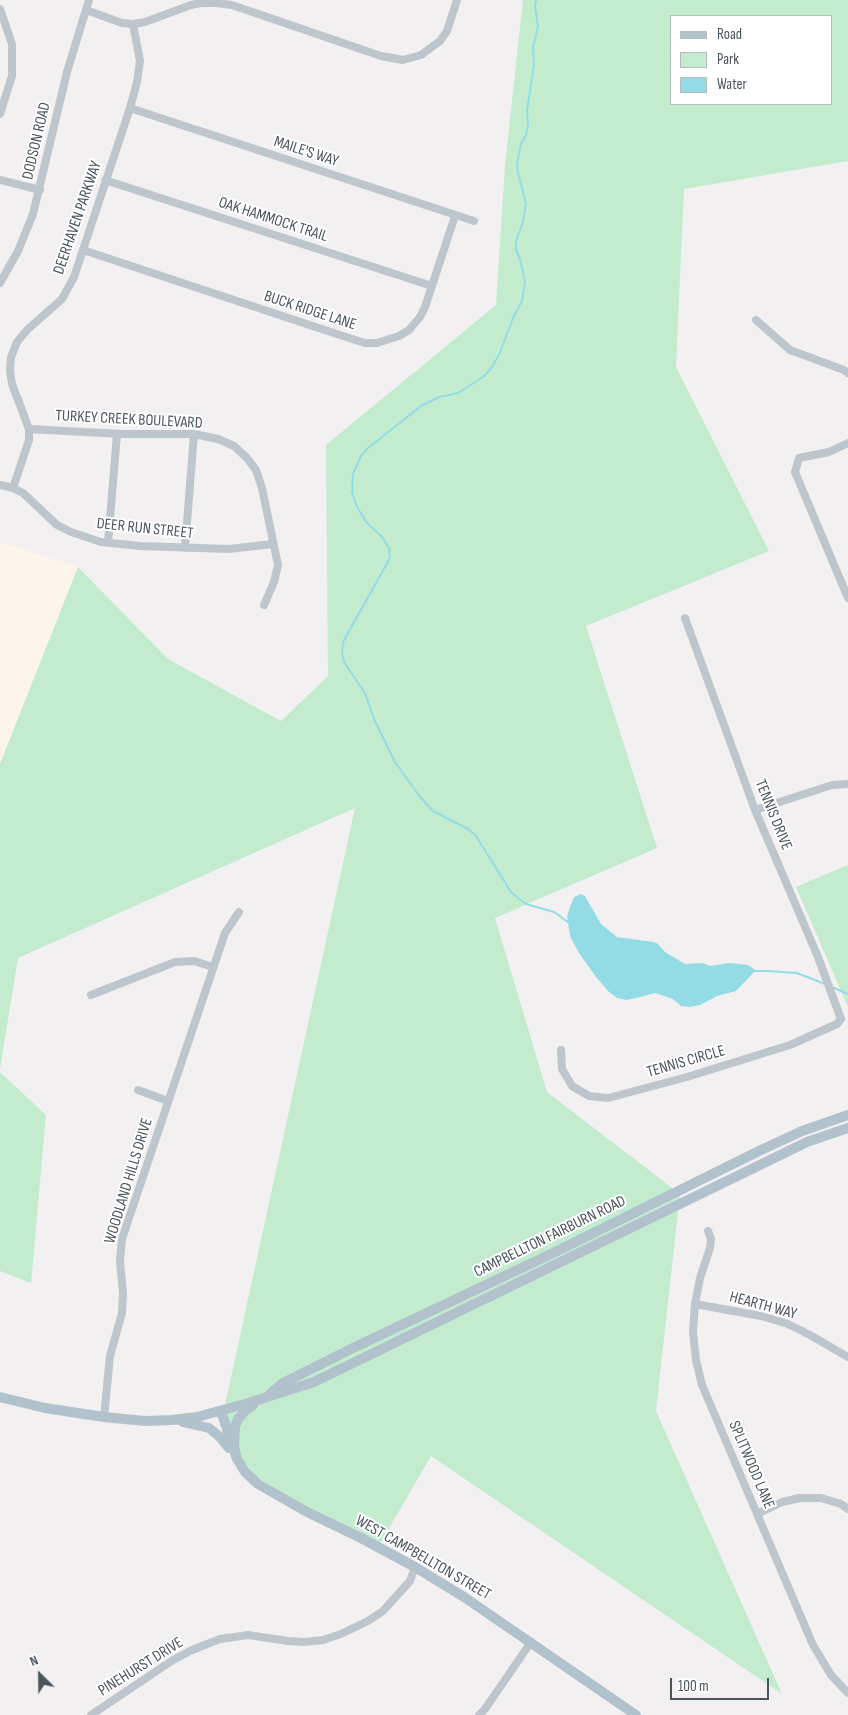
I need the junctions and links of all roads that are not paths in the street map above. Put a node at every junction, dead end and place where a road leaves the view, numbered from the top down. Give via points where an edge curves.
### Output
1 (89, 0) edge
2 (457, 0) edge
3 (233, 3) edge
4 (0, 8) edge
5 (86, 10) junction
6 (133, 24) junction
7 (130, 108) junction
8 (0, 114) edge
9 (0, 180) edge
10 (106, 180) junction
11 (40, 190) junction
12 (455, 216) junction
13 (474, 221) dead end
14 (83, 250) junction
15 (0, 283) edge
16 (432, 286) junction
17 (756, 320) dead end
18 (848, 372) edge
19 (29, 429) junction
20 (117, 434) junction
21 (194, 434) junction
22 (848, 443) edge
23 (0, 485) edge
24 (13, 488) junction
25 (108, 543) junction
26 (273, 544) junction
27 (185, 548) junction
28 (848, 598) edge
29 (264, 605) dead end
30 (685, 618) dead end
31 (848, 784) edge
32 (755, 810) junction
33 (239, 912) dead end
34 (213, 967) junction
35 (91, 995) dead end
36 (841, 1019) joint
37 (561, 1050) dead end
38 (138, 1090) dead end
39 (168, 1101) junction
40 (848, 1115) edge
41 (848, 1128) edge
42 (708, 1231) dead end
43 (695, 1304) junction
44 (848, 1357) edge
45 (270, 1395) junction
46 (0, 1397) edge
47 (221, 1411) junction
48 (104, 1417) junction
49 (172, 1420) junction
50 (237, 1459) junction
51 (848, 1509) edge
52 (757, 1514) junction
53 (415, 1567) junction
54 (531, 1642) junction
55 (848, 1693) edge
56 (91, 1715) edge
57 (479, 1715) edge
58 (636, 1715) edge

1 - 5 street, DODSON ROAD
2 - 3 street via 447,31 440,41 421,55 403,60 381,56
3 - 6 street via 191,4
4 - 8 street via 12,44 12,76
5 - 6 street
5 - 11 street, DODSON ROAD via 67,72
6 - 7 street, DEERHAVEN PARKWAY via 140,61
7 - 10 street, DEERHAVEN PARKWAY
7 - 12 street, MAILE'S WAY
9 - 11 street
10 - 14 street, DEERHAVEN PARKWAY
10 - 16 street, OAK HAMMOCK TRAIL
11 - 15 street, DODSON ROAD via 18,250
12 - 13 street, MAILE'S WAY
12 - 16 street, BUCK RIDGE LANE
14 - 16 street, BUCK RIDGE LANE via 365,343 390,340 410,330 420,317
14 - 19 street, DEERHAVEN PARKWAY via 62,298 22,335 11,357 12,384
17 - 18 street via 790,350
19 - 20 street, TURKEY CREEK BOULEVARD
19 - 24 street
20 - 21 street, TURKEY CREEK BOULEVARD
20 - 25 street
21 - 26 street, TURKEY CREEK BOULEVARD via 234,446 256,470
21 - 27 street
22 - 28 street via 829,452 799,458 795,472
23 - 24 street, DEER RUN STREET
24 - 25 street, DEER RUN STREET via 71,532
25 - 27 street, DEER RUN STREET
26 - 27 street, DEER RUN STREET via 229,549
26 - 29 street, TURKEY CREEK BOULEVARD via 278,565
30 - 32 street, TENNIS DRIVE
31 - 32 street via 832,785
32 - 36 street, TENNIS DRIVE
33 - 34 street, WOODLAND HILLS DRIVE via 225,933
34 - 35 street via 194,961 175,962
34 - 39 street, WOODLAND HILLS DRIVE
36 - 37 street, TENNIS CIRCLE via 837,1024 790,1045 608,1098 589,1096 572,1086 562,1068
38 - 39 street, WOODLAND HILLS DRIVE
39 - 48 street, WOODLAND HILLS DRIVE via 122,1239 122,1313 110,1356
40 - 45 main road, CAMPBELLTON FAIRBURN ROAD via 780,1141 282,1383
41 - 45 main road, CAMPBELLTON FAIRBURN ROAD via 764,1162 314,1382
42 - 43 street, SPLITWOOD LANE via 710,1248
43 - 44 street, HEARTH WAY via 788,1324
43 - 52 street, SPLITWOOD LANE via 693,1332 702,1385
45 - 47 main road, CAMPBELLTON FAIRBURN ROAD
45 - 50 main road via 238,1419 234,1437
46 - 48 main road, CAMPBELLTON FAIRBURN ROAD
47 - 49 main road, CAMPBELLTON FAIRBURN ROAD
47 - 50 main road, WEST CAMPBELLTON STREET
48 - 49 main road, CAMPBELLTON FAIRBURN ROAD
49 - 50 main road via 209,1428
50 - 53 main road, WEST CAMPBELLTON STREET via 258,1484
51 - 52 street via 821,1498 800,1498 782,1502
52 - 55 street, SPLITWOOD LANE via 820,1660
53 - 54 main road, WEST CAMPBELLTON STREET
53 - 56 street, PINEHURST DRIVE via 410,1581 382,1611 341,1634 304,1642 248,1635 220,1639 173,1660
54 - 57 street
54 - 58 main road, WEST CAMPBELLTON STREET

